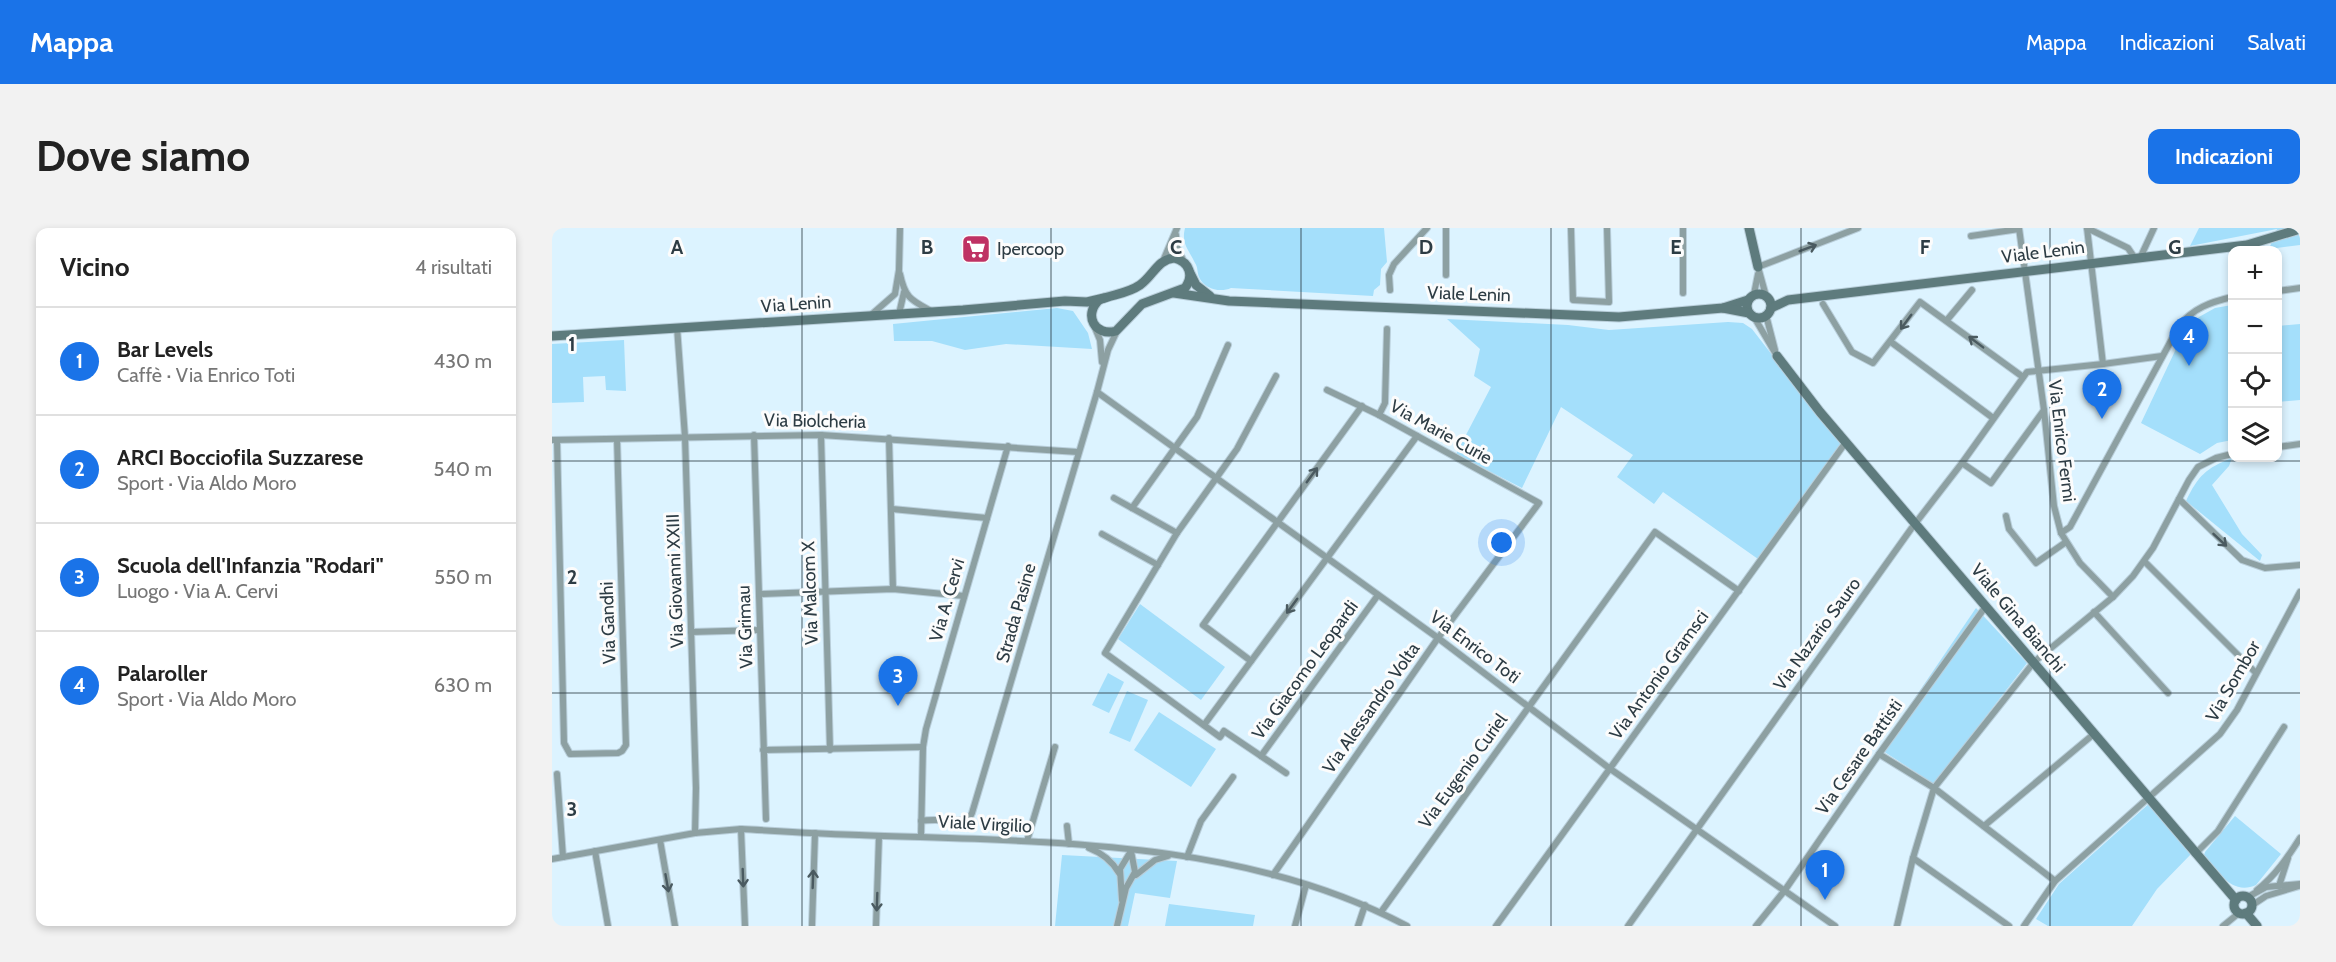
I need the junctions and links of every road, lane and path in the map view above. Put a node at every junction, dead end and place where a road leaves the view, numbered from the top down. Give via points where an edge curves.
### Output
1 (900, 228) edge
2 (1427, 228) edge
3 (1446, 228) edge
4 (1571, 228) edge
5 (1607, 228) edge
6 (1683, 228) edge
7 (1749, 228) edge
8 (1858, 228) edge
9 (2087, 228) edge
10 (2154, 228) edge
11 (2019, 229) edge
12 (1177, 230) edge
13 (2300, 230) edge
14 (1971, 236) dead end
15 (2137, 257) junction
16 (1163, 261) junction
17 (1185, 262) junction
18 (2092, 263) junction
19 (1758, 267) junction
20 (899, 270) junction
21 (2025, 270) junction
22 (1190, 272) junction
23 (1446, 274) dead end
24 (2300, 288) edge
25 (1390, 290) dead end
26 (1972, 290) dead end
27 (2282, 290) edge
28 (903, 292) junction
29 (1174, 293) junction
30 (1683, 293) dead end
31 (895, 294) junction
32 (1751, 297) junction
33 (1104, 298) junction
34 (2228, 298) edge
35 (1214, 299) junction
36 (1043, 303) junction
37 (1768, 304) junction
38 (1823, 304) dead end
39 (1723, 308) junction
40 (932, 312) junction
41 (899, 314) junction
42 (872, 315) junction
43 (1752, 315) junction
44 (1947, 320) junction
45 (1093, 323) junction
46 (677, 327) junction
47 (1387, 329) dead end
48 (1117, 330) junction
49 (552, 336) edge
50 (1891, 342) junction
51 (1227, 345) dead end
52 (1778, 356) junction
53 (2162, 356) junction
54 (2103, 364) junction
55 (1102, 368) junction
56 (2038, 369) junction
57 (1276, 376) dead end
58 (2023, 377) junction
59 (1327, 390) dead end
60 (1097, 392) junction
61 (1362, 406) junction
62 (2044, 410) junction
63 (1379, 415) junction
64 (1993, 418) junction
65 (754, 435) junction
66 (820, 435) junction
67 (1417, 436) junction
68 (685, 437) junction
69 (889, 438) junction
70 (617, 439) junction
71 (554, 440) edge
72 (1846, 442) junction
73 (2300, 444) edge
74 (1008, 446) junction
75 (2282, 446) edge
76 (1175, 447) junction
77 (1078, 452) junction
78 (2228, 455) edge
79 (1962, 463) junction
80 (1216, 477) junction
81 (1114, 498) dead end
82 (2179, 499) junction
83 (1539, 503) joint
84 (1132, 508) junction
85 (892, 509) junction
86 (2006, 516) dead end
87 (987, 518) junction
88 (1278, 522) junction
89 (1915, 523) junction
90 (1177, 533) junction
91 (2061, 533) junction
92 (1102, 534) dead end
93 (2066, 542) junction
94 (1326, 558) junction
95 (2145, 562) junction
96 (1158, 565) junction
97 (2300, 565) edge
98 (893, 589) junction
99 (1739, 591) junction
100 (825, 592) junction
101 (2300, 592) edge
102 (759, 594) junction
103 (1378, 595) junction
104 (964, 596) junction
105 (2112, 597) junction
106 (1986, 606) junction
107 (2094, 612) junction
108 (760, 630) junction
109 (691, 632) junction
110 (1438, 638) junction
111 (1251, 661) junction
112 (2034, 662) junction
113 (2256, 673) junction
114 (2168, 693) dead end
115 (1528, 706) junction
116 (1204, 725) junction
117 (2284, 727) dead end
118 (2095, 733) junction
119 (923, 747) junction
120 (1055, 747) dead end
121 (763, 750) junction
122 (830, 750) junction
123 (1879, 754) junction
124 (1261, 756) junction
125 (1609, 768) junction
126 (1286, 773) dead end
127 (557, 774) dead end
128 (1233, 777) dead end
129 (1934, 788) junction
130 (2149, 797) junction
131 (766, 819) dead end
132 (921, 821) junction
133 (1067, 826) dead end
134 (1984, 826) junction
135 (741, 829) junction
136 (1696, 829) junction
137 (695, 833) junction
138 (815, 833) junction
139 (879, 836) junction
140 (921, 837) junction
141 (2300, 838) edge
142 (660, 840) junction
143 (1027, 841) junction
144 (1069, 844) junction
145 (1083, 845) junction
146 (595, 851) junction
147 (1131, 851) junction
148 (2195, 854) junction
149 (1173, 855) junction
150 (2289, 855) junction
151 (563, 857) junction
152 (1187, 857) junction
153 (1912, 858) junction
154 (552, 859) edge
155 (1273, 874) junction
156 (1120, 875) junction
157 (1131, 880) junction
158 (2055, 881) junction
159 (2280, 884) junction
160 (1306, 885) junction
161 (2300, 885) edge
162 (1785, 890) junction
163 (2257, 890) junction
164 (2266, 896) junction
165 (2246, 897) junction
166 (1122, 900) junction
167 (2236, 900) junction
168 (1365, 905) junction
169 (2246, 911) junction
170 (1381, 912) junction
171 (2026, 923) edge
172 (608, 926) edge
173 (675, 926) edge
174 (745, 926) edge
175 (812, 926) edge
176 (876, 926) edge
177 (1117, 926) edge
178 (1295, 926) edge
179 (1358, 926) edge
180 (1407, 926) edge
181 (1496, 926) edge
182 (1628, 926) edge
183 (1756, 926) edge
184 (1835, 926) edge
185 (1897, 926) edge
186 (2009, 926) edge
187 (2035, 926) edge
188 (2223, 926) edge
189 (2257, 926) edge

1 - 20 street
2 - 25 street via 1394,264 1389,275
3 - 23 street
4 - 5 street via 1573,300 1609,302
6 - 30 street
7 - 19 main road
19 -> 8 street
9 - 15 street via 2128,248
9 - 18 street
10 - 15 street
11 - 14 street
11 - 21 street, Via Enrico Fermi
12 - 16 street
12 - 17 street via 1177,247
13 - 15 main road, Viale Lenin via 2247,245
15 - 18 main road, Viale Lenin
16 - 17 main road via 1174,258
16 - 33 main road, Via Lenin via 1141,284
17 - 22 main road
18 - 21 main road, Viale Lenin
18 - 54 street
19 - 32 street
19 - 37 street
20 - 28 street
20 - 31 street
21 - 37 main road, Viale Lenin
21 - 56 street, Via Enrico Fermi
22 - 29 main road via 1185,288
22 - 35 main road via 1199,288
24 - 27 street
26 - 44 street
28 - 40 street
28 - 41 street
29 - 35 main road, Viale Lenin
29 - 48 main road via 1142,304
31 - 41 street
31 - 42 street
32 - 37 main road, Viale Lenin
32 - 39 main road, Viale Lenin
32 - 43 main road via 1746,307
33 - 36 main road, Via Lenin
33 - 45 main road via 1092,309
34 - 53 street via 2204,305 2186,317
35 - 39 main road, Viale Lenin via 1619,317
36 - 40 main road, Via Lenin
36 - 45 main road, Via Lenin via 1079,307
37 - 43 main road, Viale Lenin via 1761,318
37 - 52 street
38 - 50 street via 1852,352 1873,363
39 - 43 main road, Viale Lenin
40 - 41 main road, Via Lenin
41 - 42 main road, Via Lenin
42 - 46 main road, Via Lenin
43 - 52 street
44 -> 50 street via 1920,302
58 -> 44 street
45 - 48 main road via 1104,332
45 - 55 street via 1101,346
46 - 49 main road, Via Lenin
46 - 68 street, Via Giovanni XXIII
47 - 63 street via 1385,403
48 - 55 street
50 - 64 street
51 - 76 street via 1197,417
52 - 72 main road, Viale Gina Bianchi
53 - 54 street
53 - 91 street via 2070,527
54 - 56 street
55 - 60 street, Strada Pasine
56 - 58 street, Via Nazario Sauro
56 - 62 street, Via Enrico Fermi
57 - 80 street via 1237,449
58 - 64 street, Via Nazario Sauro
59 - 61 street, Via Marie Curie
60 - 76 street, Via Enrico Toti
60 - 77 street, Strada Pasine
61 - 63 street, Via Marie Curie
88 -> 61 street
62 - 79 street via 1991,483
62 - 91 street, Via Enrico Fermi via 2054,506
63 - 67 street, Via Marie Curie
64 - 79 street, Via Nazario Sauro
65 - 66 street, Via Biolcheria
65 - 68 street, Via Biolcheria
65 - 102 street, Via Grimau
66 - 69 street, Via Biolcheria
66 - 100 street, Via Malcom X
67 - 83 street, Via Marie Curie
67 - 94 street
68 - 70 street, Via Biolcheria
68 - 109 street, Via Giovanni XXIII
69 - 74 street, Via Biolcheria
69 - 85 street
70 - 71 street, Via Biolcheria
70 - 71 street, Via Gandhi via 627,745 618,753 570,754 564,743
72 - 89 main road, Viale Gina Bianchi
72 - 99 street, Via Antonio Gramsci
73 - 75 street
74 - 77 street, Via Biolcheria
74 - 87 street, Via A. Cervi
76 - 80 street, Via Enrico Toti
76 - 84 street
77 - 132 street, Strada Pasine via 972,813 963,820
78 - 82 street via 2198,467
79 - 89 street, Via Nazario Sauro
80 - 88 street, Via Enrico Toti
80 - 90 street
81 - 84 street
82 - 95 street
82 -> 97 street via 2242,560 2265,568
83 - 110 street, Via Alessandro Volta
84 - 90 street
85 - 87 street
85 - 98 street
86 - 93 street via 2008,529 2036,563
87 - 104 street, Via A. Cervi
88 - 94 street, Via Enrico Toti
88 - 111 street via 1203,625
89 - 106 main road, Viale Gina Bianchi
89 - 136 street, Via Nazario Sauro
90 - 96 street
91 - 93 street, Via Enrico Fermi
92 - 96 street
93 - 105 street, Via Enrico Fermi
94 - 103 street, Via Enrico Toti
94 -> 111 street
95 - 105 street
95 - 113 street
96 - 116 street via 1105,653
98 - 100 street
98 - 104 street
99 - 115 street, Via Eugenio Curiel via 1655,532
99 - 125 street, Via Antonio Gramsci
100 - 102 street
100 - 122 street, Via Malcom X
101 - 113 street, Via Sombor
102 - 108 street, Via Grimau
103 - 110 street, Via Enrico Toti
103 - 124 street, Via Giacomo Leopardi
104 - 119 street, Via A. Cervi
105 - 107 street
106 - 112 main road, Viale Gina Bianchi
106 - 123 street, Via Cesare Battisti
107 - 112 street
107 - 114 street
108 - 109 street
108 - 121 street, Via Grimau
109 - 137 street, Via Giovanni XXIII
110 - 115 street, Via Enrico Toti
110 - 155 street, Via Alessandro Volta
111 - 116 street
112 - 118 main road, Viale Gina Bianchi
112 - 129 street
113 - 130 street, Via Sombor via 2220,734
115 - 125 street, Via Enrico Toti
115 - 170 street, Via Eugenio Curiel
116 - 124 street, Via Giacomo Leopardi via 1220,737 1224,731
117 - 148 street via 2222,826
118 - 130 main road, Viale Gina Bianchi
118 - 134 street
119 - 122 street
119 - 132 street, Via A. Cervi
120 - 143 street
121 - 122 street
121 - 131 street, Via Grimau
123 - 129 street
123 - 162 street, Via Cesare Battisti
124 - 126 street
125 - 136 street, Via Enrico Toti
125 - 181 street, Via Antonio Gramsci
127 - 151 street
128 - 152 street via 1201,821
129 - 134 street
129 - 153 street
130 - 148 main road, Viale Gina Bianchi
130 - 158 street, Via Sombor
132 - 140 street, Via A. Cervi
133 - 144 street
134 - 158 street
135 - 137 street, Viale Virgilio
135 - 138 street, Viale Virgilio
135 -> 174 street
136 - 162 street, Via Enrico Toti
136 - 182 street, Via Nazario Sauro
137 - 142 street, Viale Virgilio
138 - 139 street, Viale Virgilio
175 -> 138 street
139 - 140 street, Viale Virgilio
139 -> 176 street
140 - 143 street, Viale Virgilio
141 - 150 street
142 - 146 street, Viale Virgilio
142 -> 173 street
143 - 144 street, Viale Virgilio
144 - 145 street, Viale Virgilio
145 - 147 street, Viale Virgilio
145 - 156 street via 1100,852
146 - 151 street, Viale Virgilio
146 - 172 street
147 - 149 street, Viale Virgilio
147 - 156 street via 1122,862
147 - 157 street via 1135,867
148 - 167 main road, Viale Gina Bianchi
149 - 152 street, Viale Virgilio
149 - 157 street via 1155,860
150 - 159 street
150 - 163 street
151 - 154 street, Viale Virgilio
152 - 155 street, Viale Virgilio
153 - 185 street
153 - 186 street
155 - 160 street, Viale Virgilio
156 - 166 street
157 - 166 street
158 - 171 street, Via Sombor
159 - 161 street
159 - 163 street
159 - 164 street
160 - 168 street, Viale Virgilio
160 - 178 street
161 - 164 street
162 - 183 street, Via Cesare Battisti
162 - 184 street, Via Enrico Toti
163 - 165 street
164 - 169 street
165 - 167 main road
165 - 169 main road via 2250,901
166 - 177 street
167 - 169 main road via 2234,908
168 - 170 street, Viale Virgilio
168 - 179 street
169 - 188 street
169 - 189 main road
170 - 180 street, Viale Virgilio
171 - 187 street

